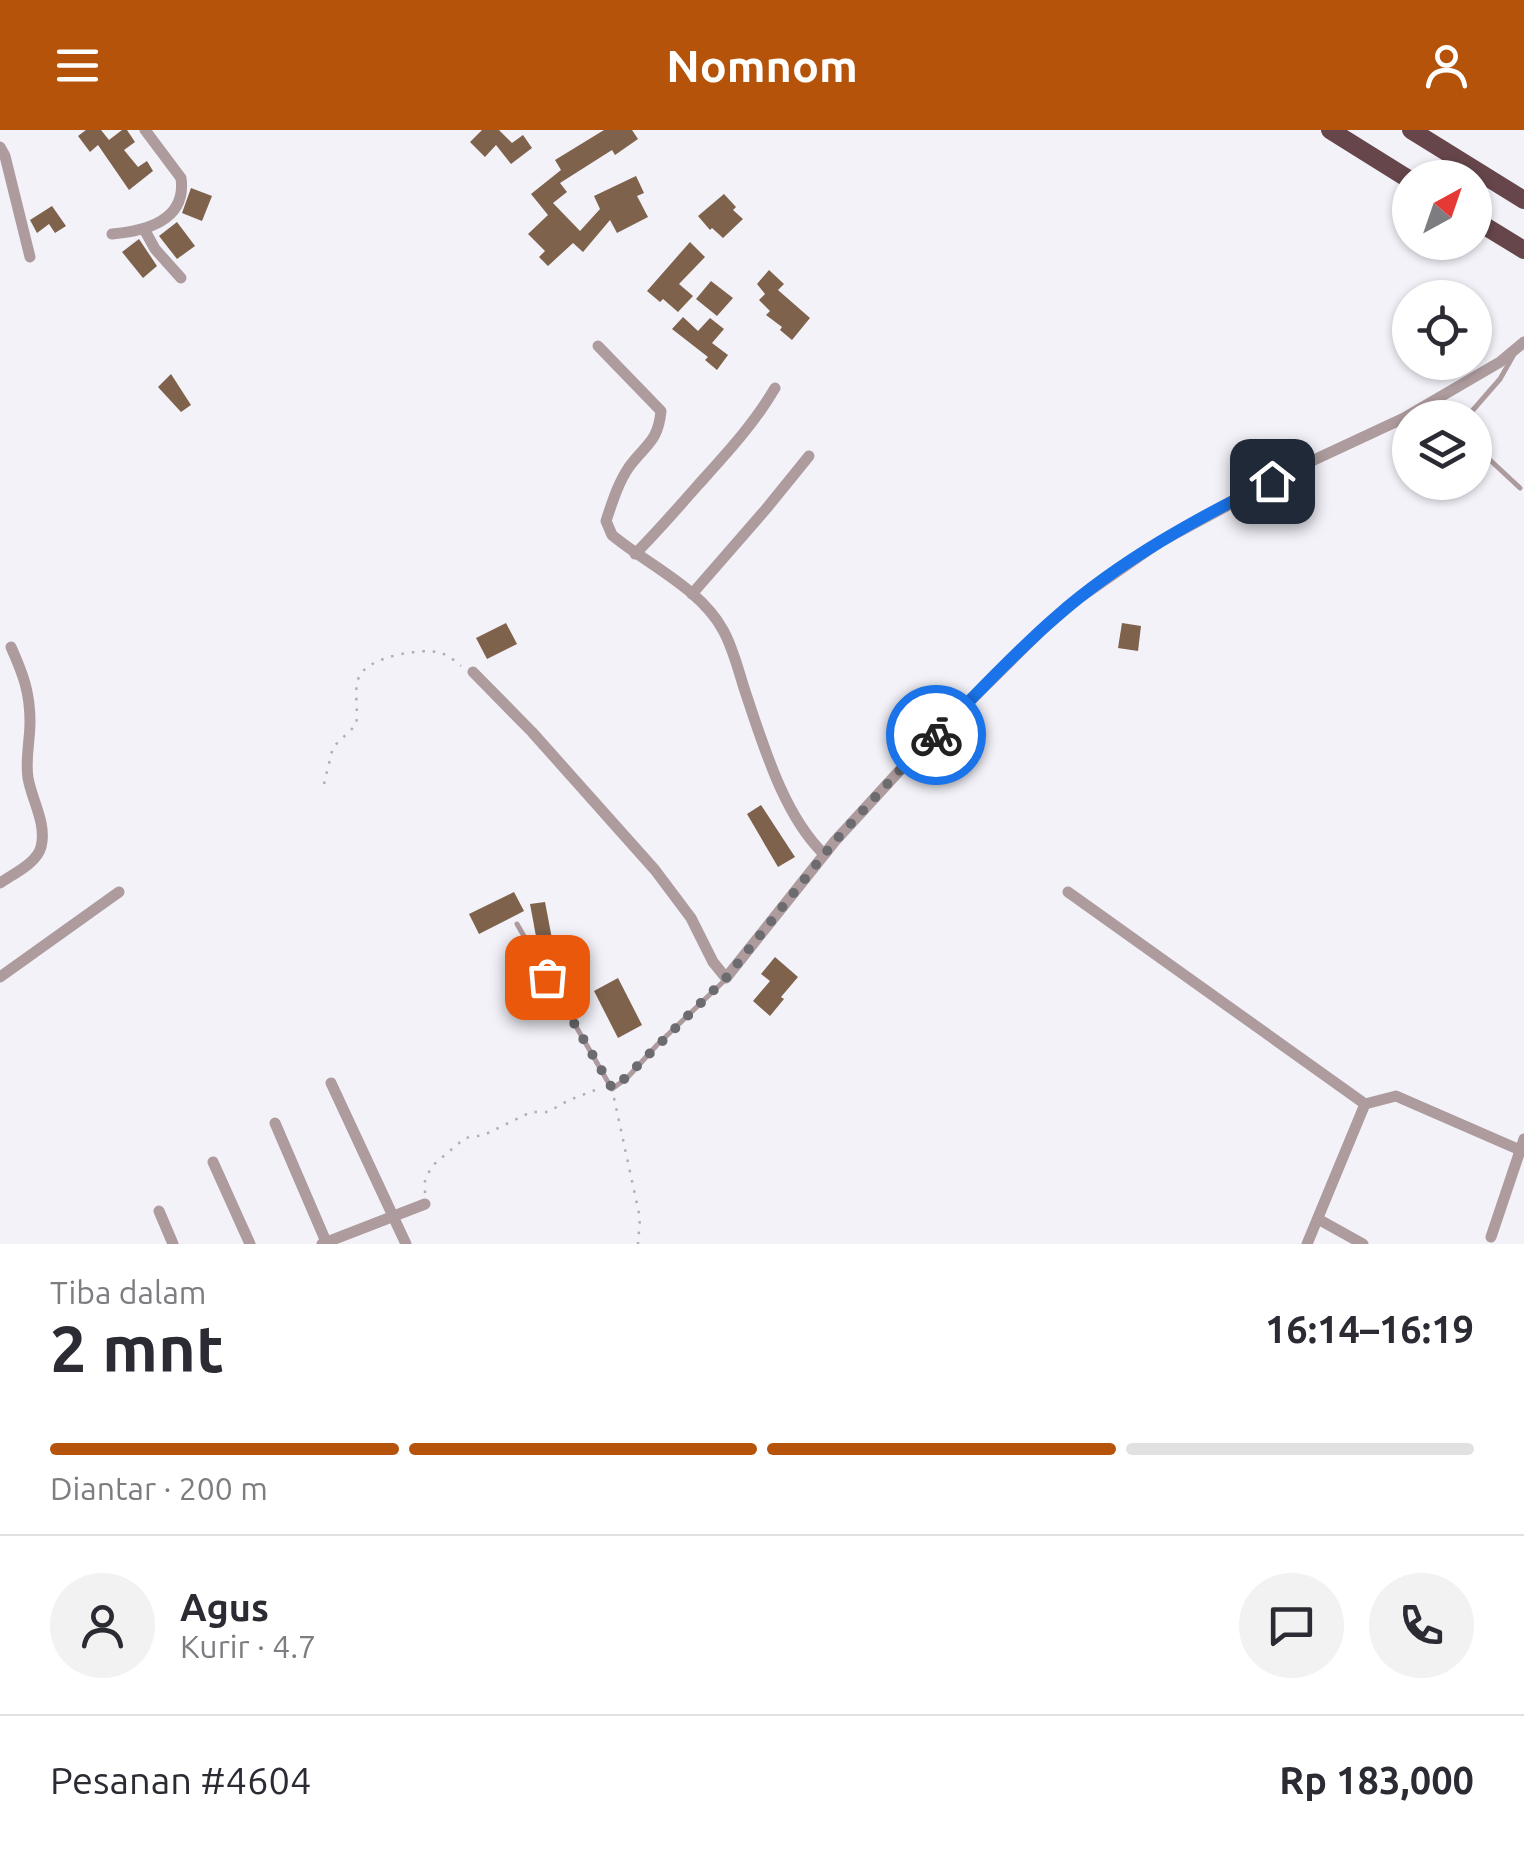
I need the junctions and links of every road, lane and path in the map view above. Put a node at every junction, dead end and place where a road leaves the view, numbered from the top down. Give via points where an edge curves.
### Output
1 (146, 130) edge
2 (1330, 130) edge
3 (1411, 130) edge
4 (0, 148) edge
5 (1392, 169) edge
6 (1524, 200) edge
7 (144, 229) junction
8 (1492, 230) edge
9 (112, 234) dead end
10 (1524, 250) edge
11 (30, 257) dead end
12 (181, 278) dead end
13 (1520, 345) edge
14 (598, 346) dead end
15 (775, 388) dead end
16 (1482, 400) edge
17 (809, 456) dead end
18 (1492, 462) edge
19 (1520, 488) dead end
20 (635, 554) junction
21 (692, 594) junction
22 (11, 646) dead end
23 (473, 672) joint
24 (324, 784) dead end
25 (824, 854) junction
26 (0, 883) edge
27 (119, 892) dead end
28 (1068, 892) dead end
29 (517, 924) dead end
30 (0, 976) edge
31 (726, 978) junction
32 (331, 1083) dead end
33 (612, 1088) junction
34 (1365, 1104) junction
35 (275, 1123) dead end
36 (1522, 1145) edge
37 (213, 1162) dead end
38 (426, 1204) joint
39 (159, 1210) dead end
40 (393, 1215) junction
41 (1318, 1219) junction
42 (1491, 1237) dead end
43 (325, 1243) edge
44 (173, 1244) edge
45 (250, 1244) edge
46 (406, 1244) edge
47 (638, 1244) edge
48 (1307, 1244) edge
49 (1364, 1244) edge

1 - 7 street via 182,187 170,214
2 - 5 highway
3 - 6 highway
4 - 11 street
7 - 9 street
7 - 12 street
8 - 10 highway
13 - 16 lane
13 - 25 street via 1378,432 1160,542 1098,583 1007,663
14 - 20 street via 661,411 659,431 628,470 606,521
15 - 20 street via 728,453
17 - 21 street
18 - 19 lane
20 - 21 street
21 - 25 street via 724,631 785,796
22 - 26 street via 27,684 26,766 42,830 36,857
23 - 24 path via 428,651 365,668 357,682 356,725 333,747
23 - 31 street via 654,870
25 - 31 street
27 - 30 street
28 - 34 street
29 - 33 lane
31 - 33 lane
32 - 40 street
33 - 38 path via 466,1138 432,1166
33 - 47 path via 640,1218
34 - 36 street via 1396,1096
34 - 41 street
35 - 43 street
36 - 42 street
37 - 45 street
38 - 40 street
39 - 44 street
40 - 43 street
40 - 46 street
41 - 48 street
41 - 49 street

